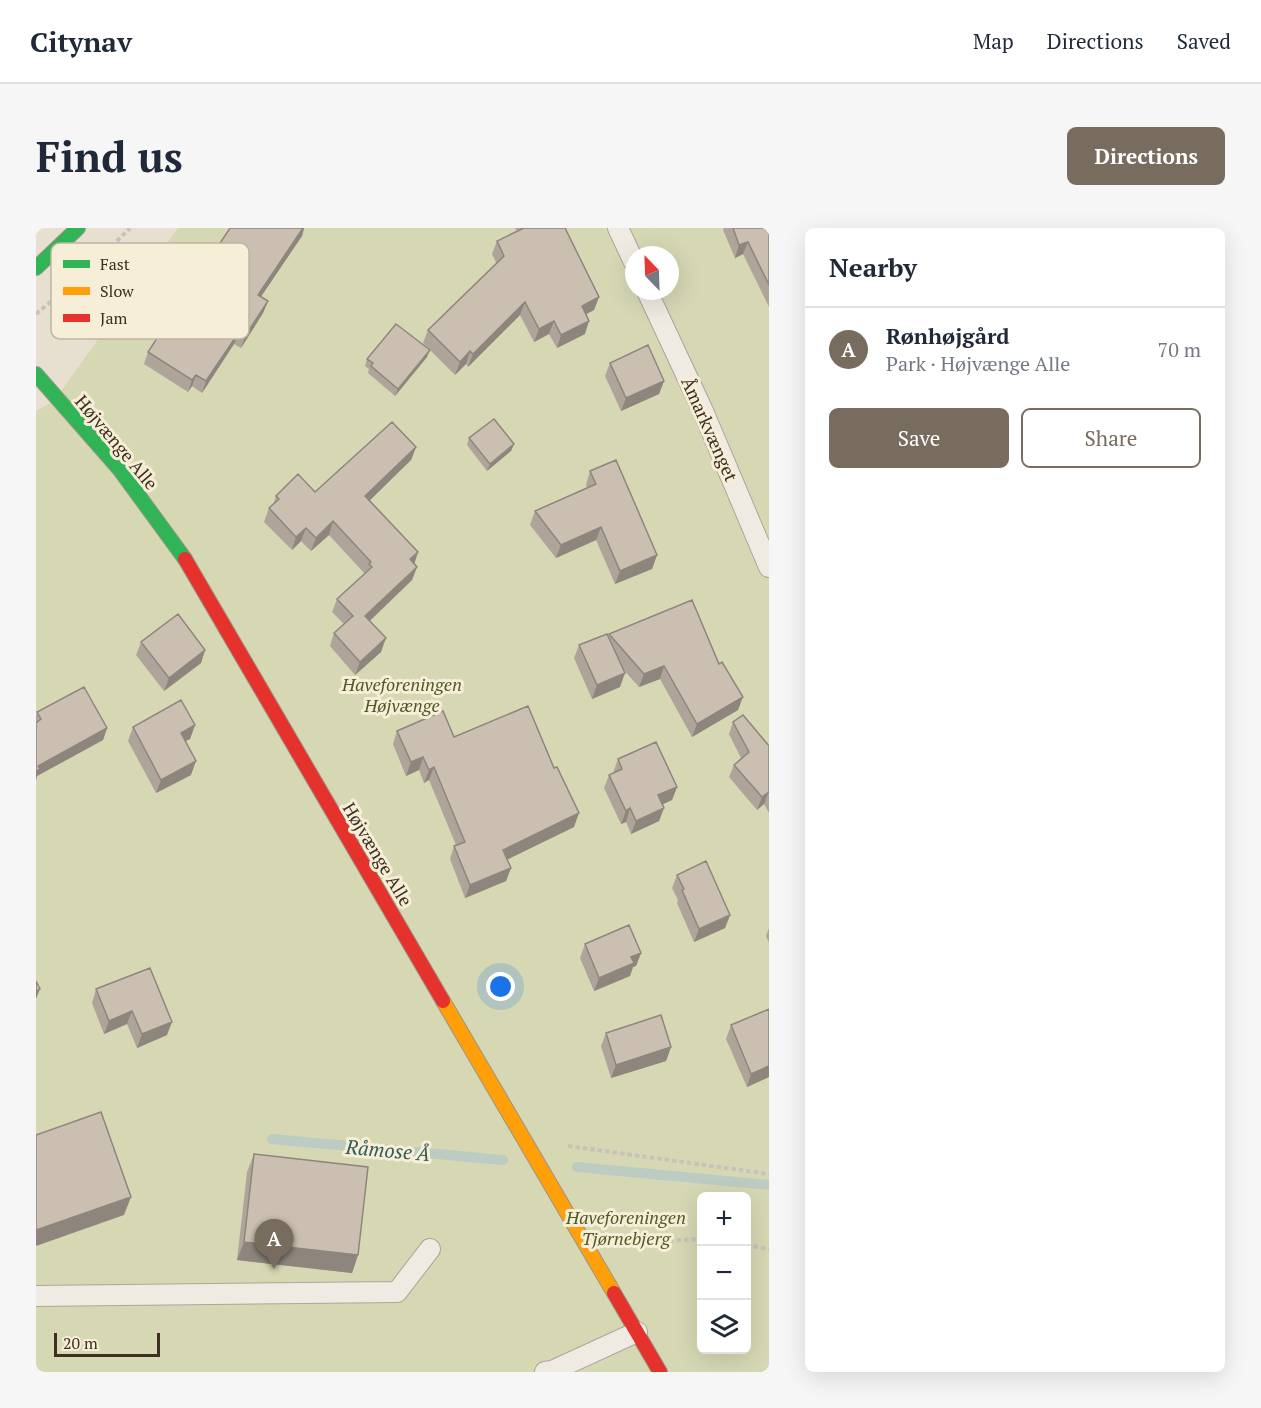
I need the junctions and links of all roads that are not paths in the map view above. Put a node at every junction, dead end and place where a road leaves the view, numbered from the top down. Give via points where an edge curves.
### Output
1 (78, 228) edge
2 (618, 228) edge
3 (62, 243) edge
4 (626, 246) edge
5 (51, 254) edge
6 (36, 268) edge
7 (651, 300) edge
8 (36, 374) edge
9 (769, 567) edge
10 (430, 1249) dead end
11 (36, 1296) edge
12 (637, 1332) junction
13 (545, 1372) edge
14 (660, 1372) edge

1 - 3 street
2 - 4 lane
5 - 6 street
7 - 9 lane, Åmarkvænget
8 - 12 street, Højvænge Alle via 120,470 176,543
10 - 11 lane via 397,1292
12 - 13 lane
12 - 14 street, Højvænge Alle

